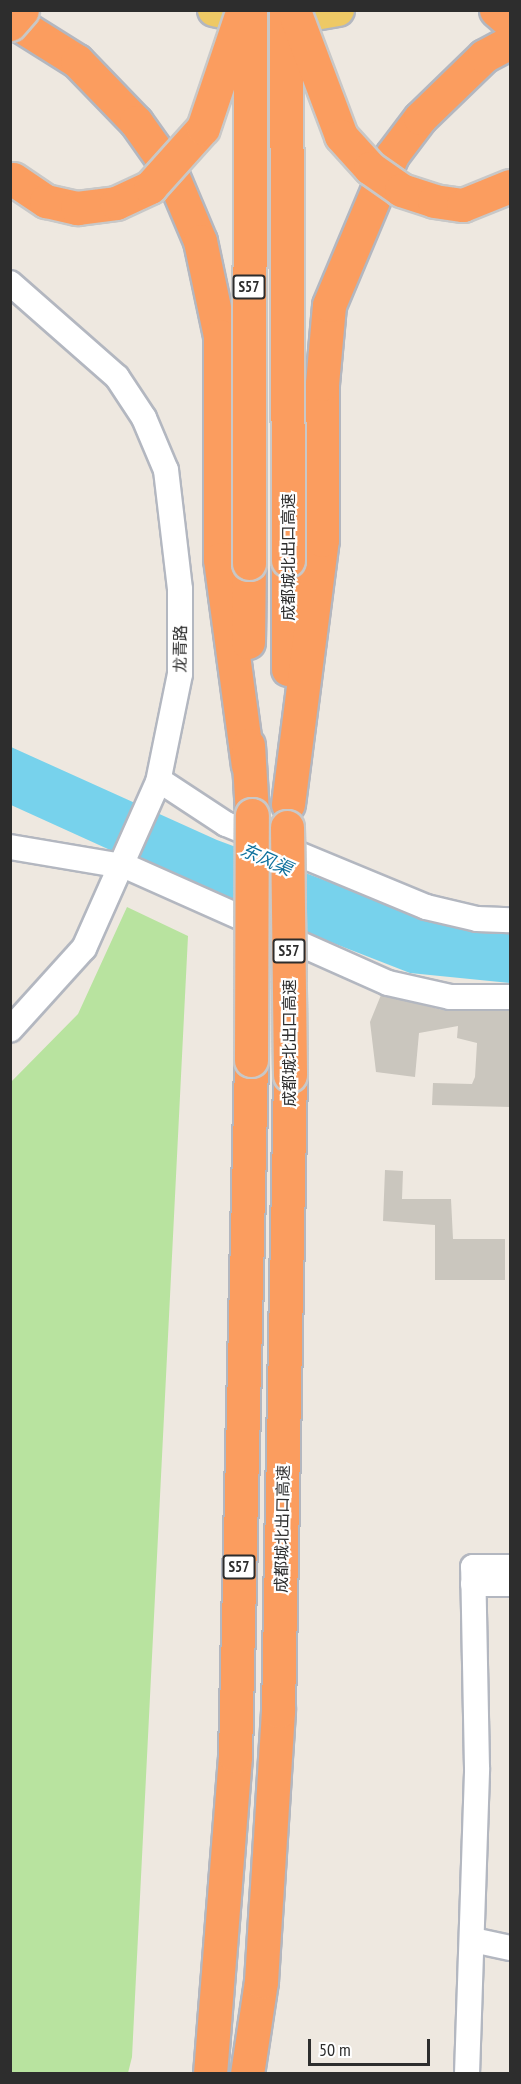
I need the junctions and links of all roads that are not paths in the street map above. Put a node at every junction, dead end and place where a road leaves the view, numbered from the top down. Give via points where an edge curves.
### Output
1 (22, 10) edge
2 (214, 10) edge
3 (496, 10) edge
4 (292, 12) edge
5 (10, 19) edge
6 (510, 22) edge
7 (10, 24) edge
8 (497, 49) edge
9 (10, 176) edge
10 (510, 186) edge
11 (10, 283) edge
12 (248, 765) junction
13 (159, 781) junction
14 (287, 816) junction
15 (10, 847) edge
16 (123, 865) junction
17 (510, 920) edge
18 (510, 997) edge
19 (10, 1030) edge
20 (510, 1567) edge
21 (473, 1576) junction
22 (510, 1584) edge
23 (473, 1940) junction
24 (510, 1948) edge
25 (210, 2073) edge
26 (247, 2073) edge
27 (467, 2073) edge

1 - 7 highway, bridge
2 - 4 main road
3 - 6 highway
4 - 9 highway, bridge via 203,128 150,188 116,203 77,208 46,201
4 - 10 highway, bridge via 341,136 370,168 401,190 463,205
4 - 12 highway, S57, bridge via 249,563
4 - 14 highway, 成都城北出口高速 / S57, bridge
5 - 12 highway via 77,61 136,122 170,170 200,241 220,336 220,559
8 - 14 highway via 420,118 392,155 329,306 322,384 322,540
11 - 13 street, 龙青路 via 117,377 144,418 166,470 180,589 180,674
12 - 25 highway, S57, bridge via 252,815 251,1060 235,1755
13 - 16 street, 龙青路
13 - 17 street via 226,824 426,907 477,920
14 - 26 highway, 成都城北出口高速 / S57, bridge via 290,1075 278,1711 261,1981
15 - 16 street
16 - 18 street via 388,983 450,997
16 - 19 street, 龙青路 via 84,948
20 - 21 street
21 - 22 street
21 - 23 street
23 - 24 street
23 - 27 street

